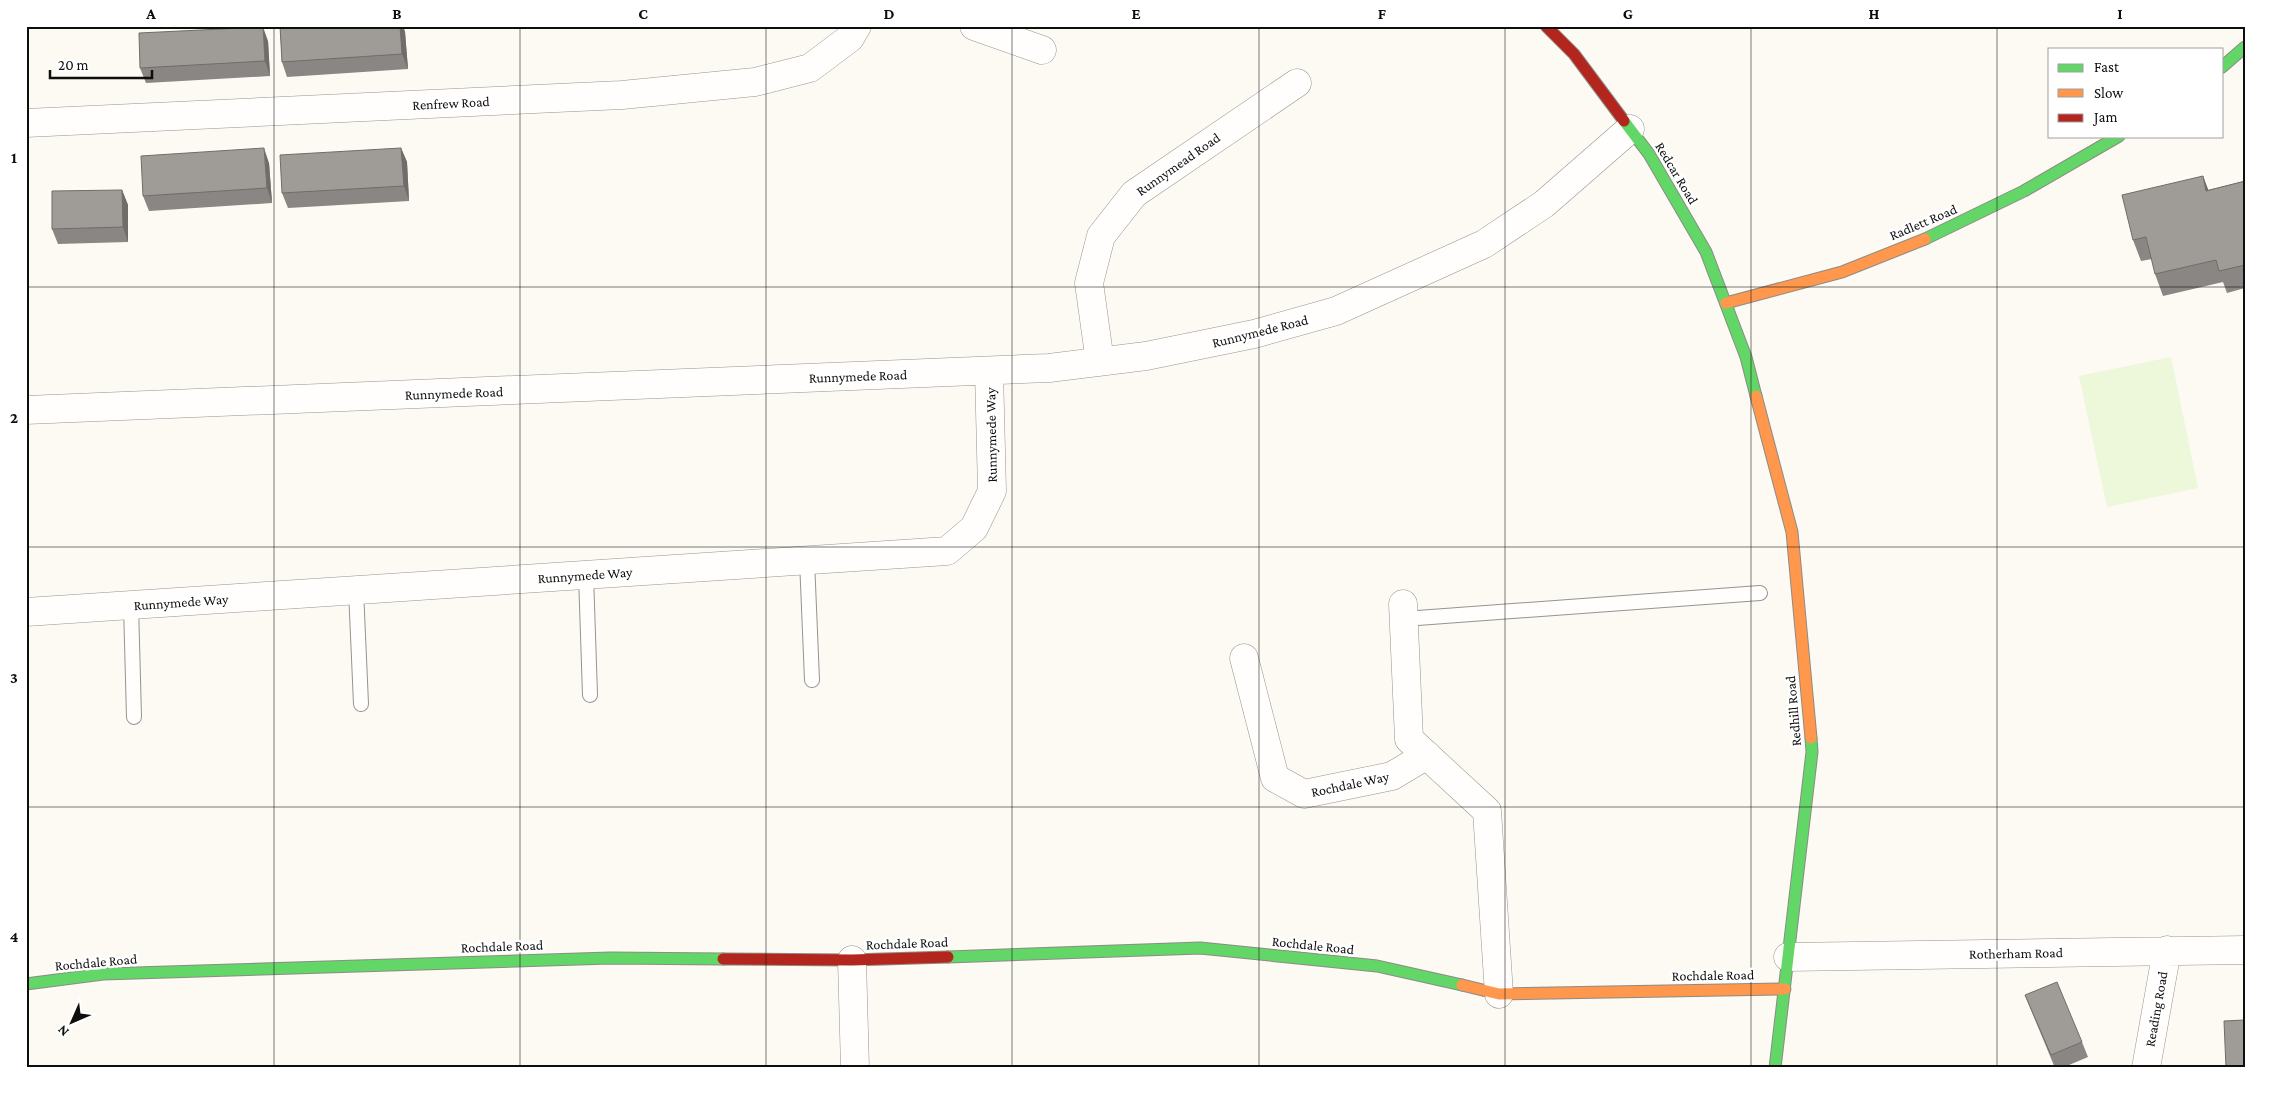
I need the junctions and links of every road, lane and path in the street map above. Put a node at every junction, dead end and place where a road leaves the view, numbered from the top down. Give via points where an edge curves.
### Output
1 (857, 26) edge
2 (974, 26) edge
3 (1546, 26) edge
4 (2245, 47) edge
5 (1042, 50) dead end
6 (2224, 65) edge
7 (1297, 83) dead end
8 (26, 123) edge
9 (1630, 129) junction
10 (2116, 138) edge
11 (1726, 303) junction
12 (1746, 357) joint
13 (1100, 362) junction
14 (989, 371) junction
15 (26, 410) edge
16 (807, 560) junction
17 (586, 575) junction
18 (356, 590) junction
19 (1760, 593) dead end
20 (131, 605) junction
21 (26, 612) edge
22 (1403, 612) joint
23 (1244, 658) dead end
24 (812, 680) dead end
25 (590, 695) dead end
26 (361, 704) dead end
27 (134, 716) dead end
28 (1427, 755) junction
29 (2166, 950) junction
30 (2245, 950) edge
31 (1788, 958) junction
32 (852, 960) junction
33 (26, 984) edge
34 (1785, 989) junction
35 (1498, 994) junction
36 (855, 1068) edge
37 (1775, 1068) edge
38 (2146, 1068) edge

1 - 8 street, Renfrew Road via 850,38 810,68 755,82 622,96
2 - 5 street
3 - 9 street, Redcar Road via 1574,54
4 - 6 street
7 - 13 street, Runnymead Road via 1134,194 1102,236 1089,283
9 - 11 street, Redcar Road via 1649,154 1706,252
9 - 13 street, Runnymede Road via 1544,204 1484,244 1336,311 1254,334
10 - 11 street, Radlett Road via 2074,164 1961,222 1856,267
11 - 12 street, Redcar Road
12 - 31 street, Redhill Road via 1792,532 1812,752
13 - 14 street, Runnymede Road
14 - 15 street, Runnymede Road
14 - 16 street, Runnymede Way via 992,491 974,528 947,551
16 - 17 street, Runnymede Way
16 - 24 lane
17 - 18 street, Runnymede Way
17 - 25 lane
18 - 20 street, Runnymede Way
18 - 26 lane
19 - 22 lane
20 - 21 street, Runnymede Way
20 - 27 lane
22 - 28 street via 1409,739
23 - 28 street, Rochdale Way via 1274,778 1304,794 1392,776
28 - 35 street via 1487,811
29 - 30 street, Rotherham Road
29 - 31 street, Rotherham Road
29 - 38 street, Reading Road
31 - 34 street, Redhill Road
32 - 33 street, Rochdale Road via 610,958 103,974
32 - 35 street, Rochdale Road via 1200,948 1377,966
32 - 36 street
34 - 35 street, Rochdale Road
34 - 37 street, Redhill Road

